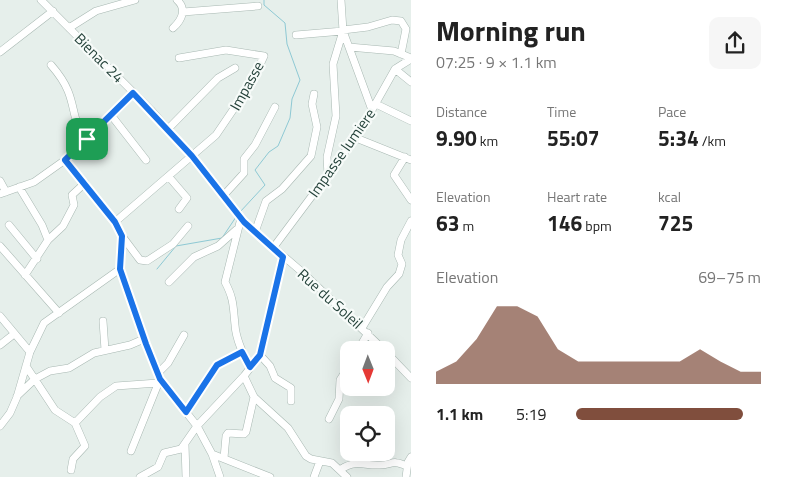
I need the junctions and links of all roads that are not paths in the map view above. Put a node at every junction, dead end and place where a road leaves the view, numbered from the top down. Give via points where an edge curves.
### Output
1 (43, 0) edge
2 (135, 0) edge
3 (177, 0) edge
4 (341, 0) edge
5 (105, 4) edge
6 (258, 6) dead end
7 (53, 11) junction
8 (183, 12) junction
9 (69, 28) junction
10 (173, 28) dead end
11 (343, 30) junction
12 (296, 35) dead end
13 (349, 47) junction
14 (0, 52) edge
15 (402, 54) junction
16 (179, 58) dead end
17 (411, 59) edge
18 (51, 65) dead end
19 (235, 68) dead end
20 (395, 69) junction
21 (411, 82) edge
22 (133, 93) junction
23 (314, 94) dead end
24 (275, 107) dead end
25 (374, 107) junction
26 (111, 115) junction
27 (411, 121) edge
28 (168, 129) junction
29 (356, 138) junction
30 (87, 139) junction
31 (192, 156) junction
32 (408, 158) edge
33 (65, 160) junction
34 (146, 160) dead end
35 (328, 175) junction
36 (169, 177) junction
37 (0, 181) edge
38 (85, 183) junction
39 (19, 187) junction
40 (3, 193) edge
41 (224, 195) junction
42 (411, 200) edge
43 (233, 207) joint
44 (179, 209) dead end
45 (242, 220) junction
46 (411, 221) edge
47 (115, 222) junction
48 (9, 225) dead end
49 (188, 226) dead end
50 (236, 230) junction
51 (254, 232) junction
52 (122, 236) junction
53 (48, 240) junction
54 (0, 246) edge
55 (273, 248) junction
56 (283, 257) junction
57 (36, 259) junction
58 (120, 269) junction
59 (25, 275) junction
60 (169, 282) dead end
61 (59, 313) junction
62 (0, 316) edge
63 (103, 321) dead end
64 (365, 330) junction
65 (14, 334) junction
66 (184, 335) dead end
67 (144, 339) junction
68 (361, 341) edge
69 (375, 341) edge
70 (0, 345) edge
71 (105, 350) junction
72 (30, 352) junction
73 (242, 352) junction
74 (260, 355) junction
75 (395, 361) edge
76 (26, 366) junction
77 (250, 367) junction
78 (244, 376) junction
79 (35, 378) junction
80 (159, 378) junction
81 (411, 378) edge
82 (340, 380) edge
83 (17, 397) junction
84 (254, 397) junction
85 (291, 401) dead end
86 (186, 412) junction
87 (329, 419) dead end
88 (76, 423) junction
89 (0, 426) edge
90 (197, 426) junction
91 (185, 444) junction
92 (131, 451) dead end
93 (212, 454) junction
94 (411, 457) edge
95 (224, 458) junction
96 (320, 462) junction
97 (407, 466) junction
98 (340, 468) junction
99 (71, 470) dead end
100 (140, 477) edge
101 (186, 477) edge
102 (220, 477) edge
103 (270, 477) edge
104 (314, 477) edge
105 (347, 477) edge
106 (406, 477) edge

1 - 7 street, Bienac 24
2 - 5 street
3 - 8 street via 183,6
4 - 11 street
5 - 9 street
6 - 8 street
7 - 9 street, Bienac 24
7 - 14 street
8 - 10 street
9 - 22 street, Bienac 24
11 - 12 street
11 - 13 street
11 - 15 street via 401,21 406,30
11 - 35 street via 334,64 336,116 327,157
13 - 15 street
13 - 25 street
15 - 17 street
16 - 31 street, Impasse via 226,50 264,56 252,82 216,135
17 - 20 street, Impasse lumiere
18 - 30 street via 63,80 76,124
19 - 28 street via 218,78
20 - 21 street
20 - 25 street, Impasse lumiere
22 - 26 street
22 - 28 street, Bienac 24
23 - 51 street via 312,106 317,126 311,156 282,189 266,201
24 - 41 street via 244,159 244,172
25 - 27 street
25 - 29 street, Impasse lumiere
26 - 30 street
26 - 34 street
28 - 31 street, Bienac 24
29 - 32 street
29 - 35 street, Impasse lumiere
30 - 33 street
31 - 36 street
31 - 41 street, Bienac 24
32 - 42 street via 394,175
33 - 38 street
33 - 39 street via 34,182
35 - 55 street, Impasse lumiere
36 - 44 street via 187,198
36 - 47 street
37 - 40 street
38 - 47 street
38 - 53 street via 72,194 74,205 63,226
39 - 40 street
39 - 53 street
41 - 43 street, Bienac 24
43 - 45 street, Rue du Soleil
45 - 50 street
45 - 51 street, Rue du Soleil
46 - 64 street via 401,240 399,274 387,287
47 - 52 street
48 - 57 street
49 - 52 street via 173,244 147,261 138,258
50 - 60 street via 218,246 194,257
50 - 73 street via 225,282 234,300 235,326
51 - 55 street, Rue du Soleil
52 - 58 street
53 - 57 street
54 - 59 street
55 - 56 street, Rue du Soleil
56 - 64 street, Rue du Soleil
56 - 74 street
57 - 59 street
58 - 61 street
58 - 67 street
59 - 61 street
61 - 72 street via 44,323
62 - 65 street
63 - 71 street
64 - 68 street
64 - 69 street, Rue du Soleil
65 - 70 street
65 - 72 street
66 - 80 street
67 - 71 street
67 - 80 street
71 - 79 street via 94,352 69,368
72 - 76 street
73 - 77 street
73 - 86 street via 217,365
74 - 77 street
74 - 85 street via 275,378 291,388
75 - 81 street, Rue du Soleil
76 - 79 street
76 - 83 street
77 - 78 street
78 - 84 street
78 - 90 street
79 - 83 street
79 - 88 street via 55,410
80 - 86 street
80 - 88 street via 112,388 80,415
80 - 92 street
82 - 87 street via 339,399
83 - 89 street
84 - 95 street via 246,432 228,433
84 - 96 street via 288,428 306,456
86 - 90 street
88 - 99 street via 85,446 73,459
90 - 91 street
90 - 93 street
91 - 100 street via 181,449 164,453 158,467
91 - 101 street
93 - 95 street
93 - 102 street
94 - 97 street
95 - 103 street
96 - 98 street
96 - 104 street
97 - 98 street via 392,461 380,465 355,462
97 - 106 street
98 - 105 street

